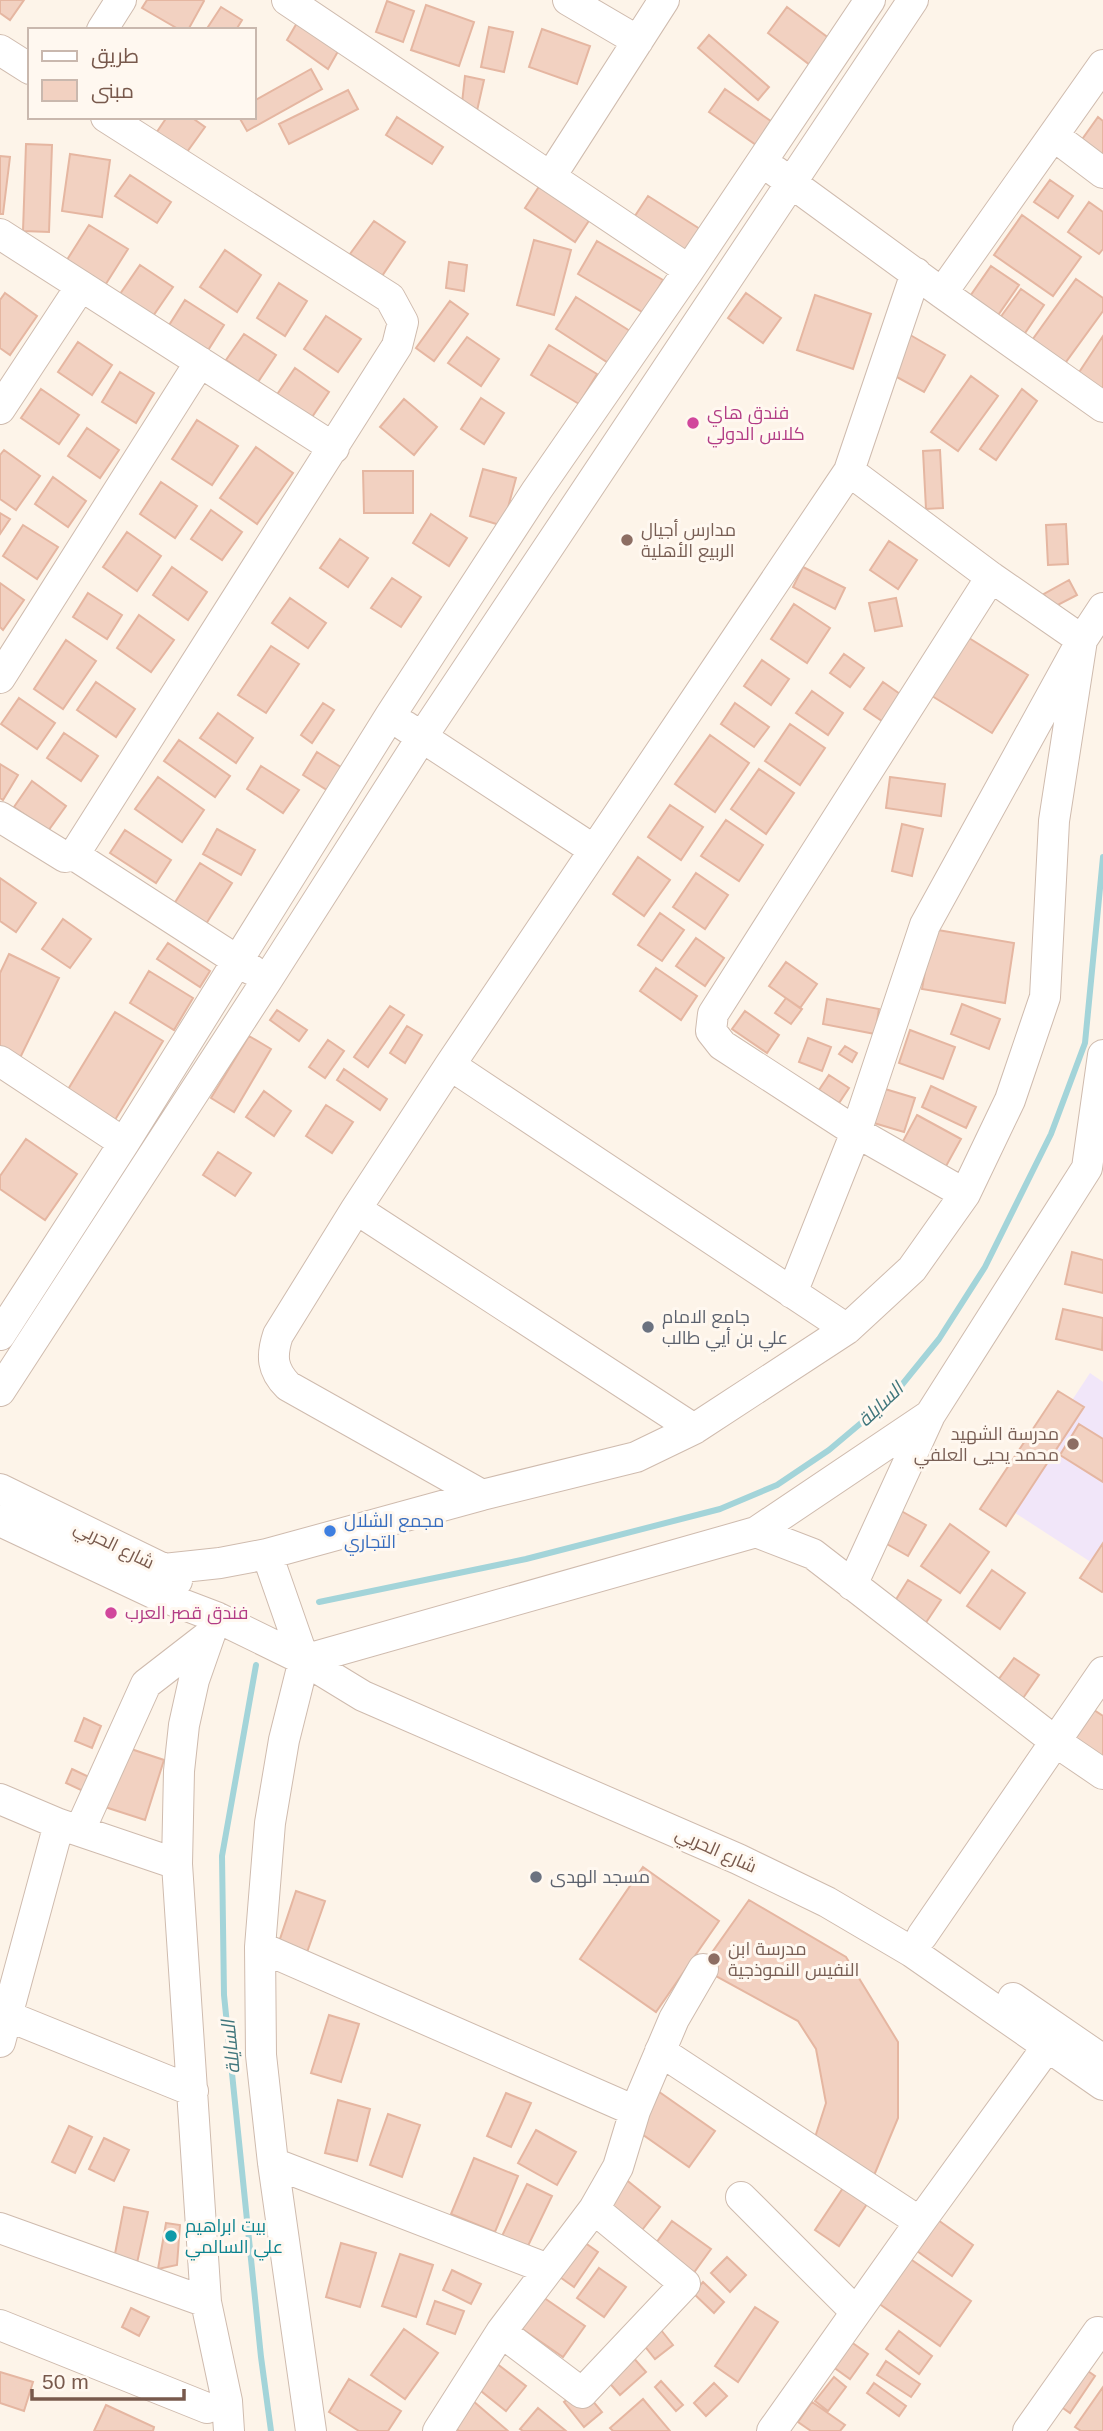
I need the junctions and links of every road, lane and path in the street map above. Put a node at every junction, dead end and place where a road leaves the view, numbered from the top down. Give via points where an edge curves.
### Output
1 (121, 0) edge
2 (287, 0) edge
3 (569, 0) edge
4 (664, 0) edge
5 (870, 0) edge
6 (913, 0) edge
7 (103, 28) edge
8 (638, 41) junction
9 (0, 50) edge
10 (1103, 65) edge
11 (28, 68) edge
12 (109, 119) edge
13 (1054, 136) junction
14 (761, 161) junction
15 (1103, 173) edge
16 (551, 176) junction
17 (790, 182) junction
18 (0, 234) edge
19 (689, 270) junction
20 (916, 273) junction
21 (81, 286) junction
22 (942, 293) junction
23 (200, 362) junction
24 (1103, 407) edge
25 (0, 408) edge
26 (334, 447) junction
27 (849, 471) junction
28 (991, 576) junction
29 (1103, 608) edge
30 (1082, 640) junction
31 (9, 644) edge
32 (0, 678) edge
33 (390, 716) junction
34 (422, 737) junction
35 (0, 817) edge
36 (594, 850) junction
37 (74, 855) junction
38 (237, 960) junction
39 (267, 980) junction
40 (1103, 1055) edge
41 (0, 1060) edge
42 (450, 1065) junction
43 (856, 1132) junction
44 (124, 1143) junction
45 (1098, 1164) edge
46 (965, 1194) junction
47 (356, 1209) junction
48 (792, 1293) junction
49 (847, 1329) junction
50 (0, 1335) edge
51 (0, 1391) edge
52 (930, 1415) junction
53 (694, 1430) junction
54 (0, 1489) edge
55 (482, 1495) junction
56 (0, 1521) edge
57 (756, 1532) junction
58 (267, 1553) junction
59 (164, 1569) junction
60 (852, 1585) junction
61 (212, 1626) junction
62 (304, 1660) junction
63 (1103, 1672) edge
64 (1056, 1742) junction
65 (1103, 1774) edge
66 (0, 1799) edge
67 (70, 1827) junction
68 (177, 1864) junction
69 (922, 1936) junction
70 (260, 1947) junction
71 (703, 1969) dead end
72 (2, 2024) edge
73 (1047, 2047) junction
74 (660, 2051) junction
75 (1103, 2060) edge
76 (1103, 2085) edge
77 (193, 2091) junction
78 (635, 2111) junction
79 (272, 2163) junction
80 (741, 2197) dead end
81 (594, 2209) junction
82 (920, 2222) junction
83 (0, 2228) edge
84 (548, 2269) junction
85 (206, 2302) junction
86 (856, 2312) junction
87 (0, 2325) edge
88 (501, 2332) junction
89 (1103, 2335) edge
90 (209, 2413) edge
91 (229, 2431) edge
92 (311, 2431) edge
93 (438, 2431) edge
94 (772, 2431) edge
95 (1028, 2431) edge

1 - 7 street
2 - 16 street
3 - 8 street
4 - 8 street
5 - 14 street
6 - 17 street
8 - 16 street
9 - 11 street
10 - 13 street
12 - 26 street via 390,298 402,322 397,346
13 - 15 street
13 - 22 street
14 - 17 street
14 - 19 street
16 - 19 street
17 - 20 street
17 - 34 street
18 - 21 street
19 - 33 street via 537,490
20 - 22 street
20 - 27 street
21 - 23 street
21 - 25 street
22 - 24 street
23 - 26 street
23 - 31 street
26 - 37 street
27 - 28 street
27 - 36 street
28 - 30 street
28 - 43 street via 713,1014 712,1031 722,1045
29 - 30 street
30 - 43 street via 925,925
30 - 46 street via 1054,821 1045,997 1010,1100
31 - 32 street
33 - 34 street
33 - 38 street
34 - 36 street
34 - 39 street
35 - 37 street via 65,857
36 - 42 street
37 - 38 street
38 - 39 street
38 - 44 street
39 - 51 street
40 - 45 street
41 - 44 street
42 - 47 street
42 - 48 street
43 - 46 street
43 - 48 street
44 - 50 street
45 - 52 street
46 - 49 street via 912,1269
47 - 53 street
47 - 55 street via 278,1335 273,1362 288,1386
48 - 49 street
49 - 53 street
52 - 57 street
52 - 60 street
53 - 55 street via 636,1457
54 - 59 street, شارع الحربي
55 - 58 street
56 - 61 street, شارع الحربي
57 - 60 street via 813,1554
57 - 62 street
58 - 59 street
58 - 62 street
59 - 61 street, شارع الحربي
60 - 64 street
61 - 62 street, شارع الحربي
61 - 67 street via 146,1684
61 - 68 street via 184,1725
62 - 69 street, شارع الحربي via 369,1680 746,1842 836,1885
62 - 70 street via 272,1809
62 - 73 street, شارع الحربي via 363,1696 827,1902 912,1952
63 - 64 street
64 - 65 street
64 - 69 street
66 - 67 street
67 - 68 street
67 - 72 street
68 - 77 street
69 - 75 street, شارع الحربي
70 - 78 street
70 - 79 street via 261,2055
71 - 74 street
72 - 77 street
73 - 76 street, شارع الحربي
73 - 82 street
74 - 78 street
74 - 82 street
77 - 85 street
78 - 81 street via 618,2167
79 - 84 street
79 - 92 street
80 - 86 street
81 - 84 street
81 - 88 street via 685,2284 582,2393
82 - 86 street
83 - 85 street
84 - 88 street
85 - 90 street
86 - 94 street
87 - 90 street
88 - 93 street
89 - 95 street via 1098,2332
90 - 91 street

